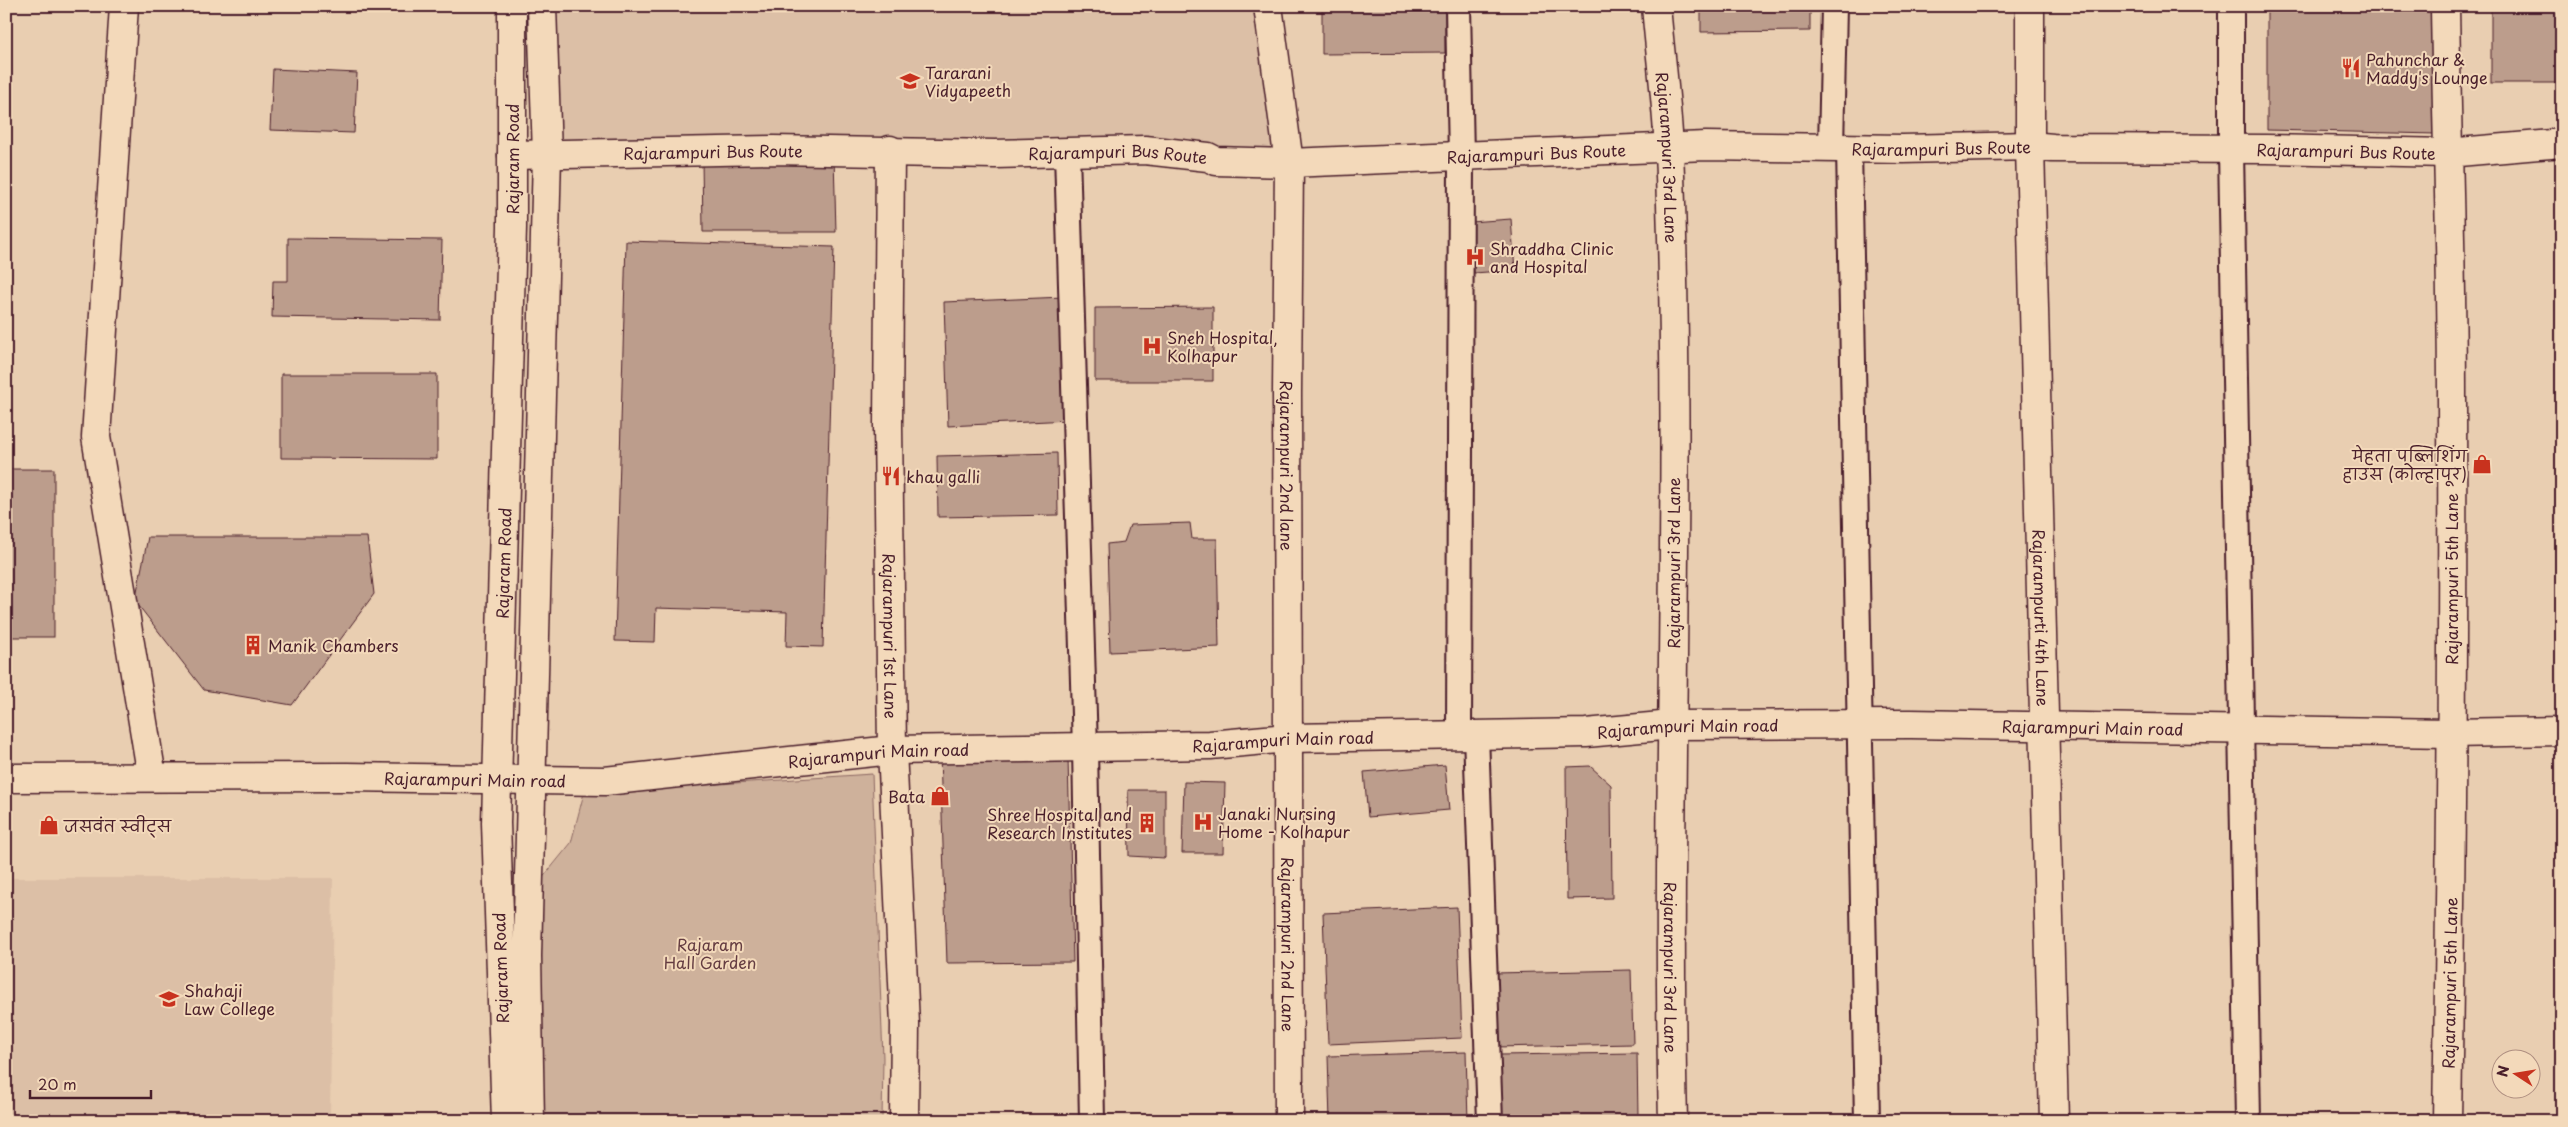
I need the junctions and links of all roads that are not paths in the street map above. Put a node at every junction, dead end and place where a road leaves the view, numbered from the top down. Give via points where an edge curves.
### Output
1 (124, 6) edge
2 (512, 6) edge
3 (542, 6) edge
4 (1268, 6) edge
5 (1458, 6) edge
6 (1656, 6) edge
7 (1834, 6) edge
8 (2030, 6) edge
9 (2231, 6) edge
10 (2445, 6) edge
11 (2562, 143) edge
12 (2030, 146) junction
13 (1669, 148) junction
14 (1840, 148) junction
15 (890, 150) junction
16 (2231, 150) junction
17 (1067, 153) junction
18 (2447, 153) junction
19 (512, 155) junction
20 (547, 155) junction
21 (1461, 157) junction
22 (1289, 162) junction
23 (1858, 724) junction
24 (1672, 725) junction
25 (2044, 728) junction
26 (2240, 731) junction
27 (2562, 731) edge
28 (2450, 733) junction
29 (1468, 735) junction
30 (1288, 738) junction
31 (1085, 748) junction
32 (892, 750) junction
33 (152, 777) junction
34 (6, 778) edge
35 (496, 781) junction
36 (531, 781) junction
37 (506, 1121) edge
38 (530, 1121) edge
39 (904, 1121) edge
40 (1092, 1121) edge
41 (1289, 1121) edge
42 (1490, 1121) edge
43 (1673, 1121) edge
44 (1867, 1121) edge
45 (2054, 1121) edge
46 (2248, 1121) edge
47 (2447, 1121) edge

1 - 33 street via 96,437
2 - 19 street, Rajaram Road
3 - 20 street
4 - 22 street, Rajarampuri 2nd lane
5 - 21 lane
6 - 13 street, Rajarampuri 3rd Lane
7 - 14 lane
8 - 12 street, Rajarampurti 4th Lane
9 - 16 lane
10 - 18 street, Rajarampuri 5th Lane
11 - 18 street, Rajarampuri Bus Route
12 - 14 street, Rajarampuri Bus Route
12 - 16 street, Rajarampuri Bus Route
12 - 25 street, Rajarampurti 4th Lane
13 - 14 street, Rajarampuri Bus Route
13 - 21 street, Rajarampuri Bus Route
13 - 24 street, Rajarampuri 3rd Lane via 1675,363
14 - 23 lane
15 - 17 street, Rajarampuri Bus Route
15 - 20 street, Rajarampuri Bus Route
15 - 32 street, Rajarampuri 1st Lane via 888,426
16 - 18 street, Rajarampuri Bus Route
16 - 26 lane
17 - 22 street, Rajarampuri Bus Route via 1145,150 1208,157 1216,161
17 - 31 lane
18 - 28 street, Rajarampuri 5th Lane via 2452,397
19 - 20 street, Rajarampuri Bus Route
19 - 35 street, Rajaram Road
20 - 36 street
21 - 22 street, Rajarampuri Bus Route
21 - 29 lane
22 - 30 street, Rajarampuri 2nd lane
23 - 24 street, Rajarampuri Main road
23 - 25 street, Rajarampuri Main road
23 - 44 lane
24 - 29 street, Rajarampuri Main road via 1586,733
24 - 43 street, Rajarampuri 3rd Lane via 1670,991
25 - 26 street, Rajarampuri Main road
25 - 45 street, Rajarampurti 4th Lane
26 - 28 street, Rajarampuri Main road
26 - 46 lane
27 - 28 street, Rajarampuri Main road
28 - 47 street, Rajarampuri 5th Lane
29 - 30 street, Rajarampuri Main road
29 - 42 lane
30 - 31 street, Rajarampuri Main road via 1210,745
30 - 41 street, Rajarampuri 2nd Lane
31 - 32 street, Rajarampuri Main road
31 - 40 lane
32 - 36 street, Rajarampuri Main road via 605,781
32 - 39 street, Rajarampuri 1st Lane via 905,1024
33 - 34 street, Rajarampuri Main road
33 - 35 street, Rajarampuri Main road via 398,777
35 - 36 street, Rajarampuri Main road
35 - 37 street, Rajaram Road
36 - 38 street via 527,956

